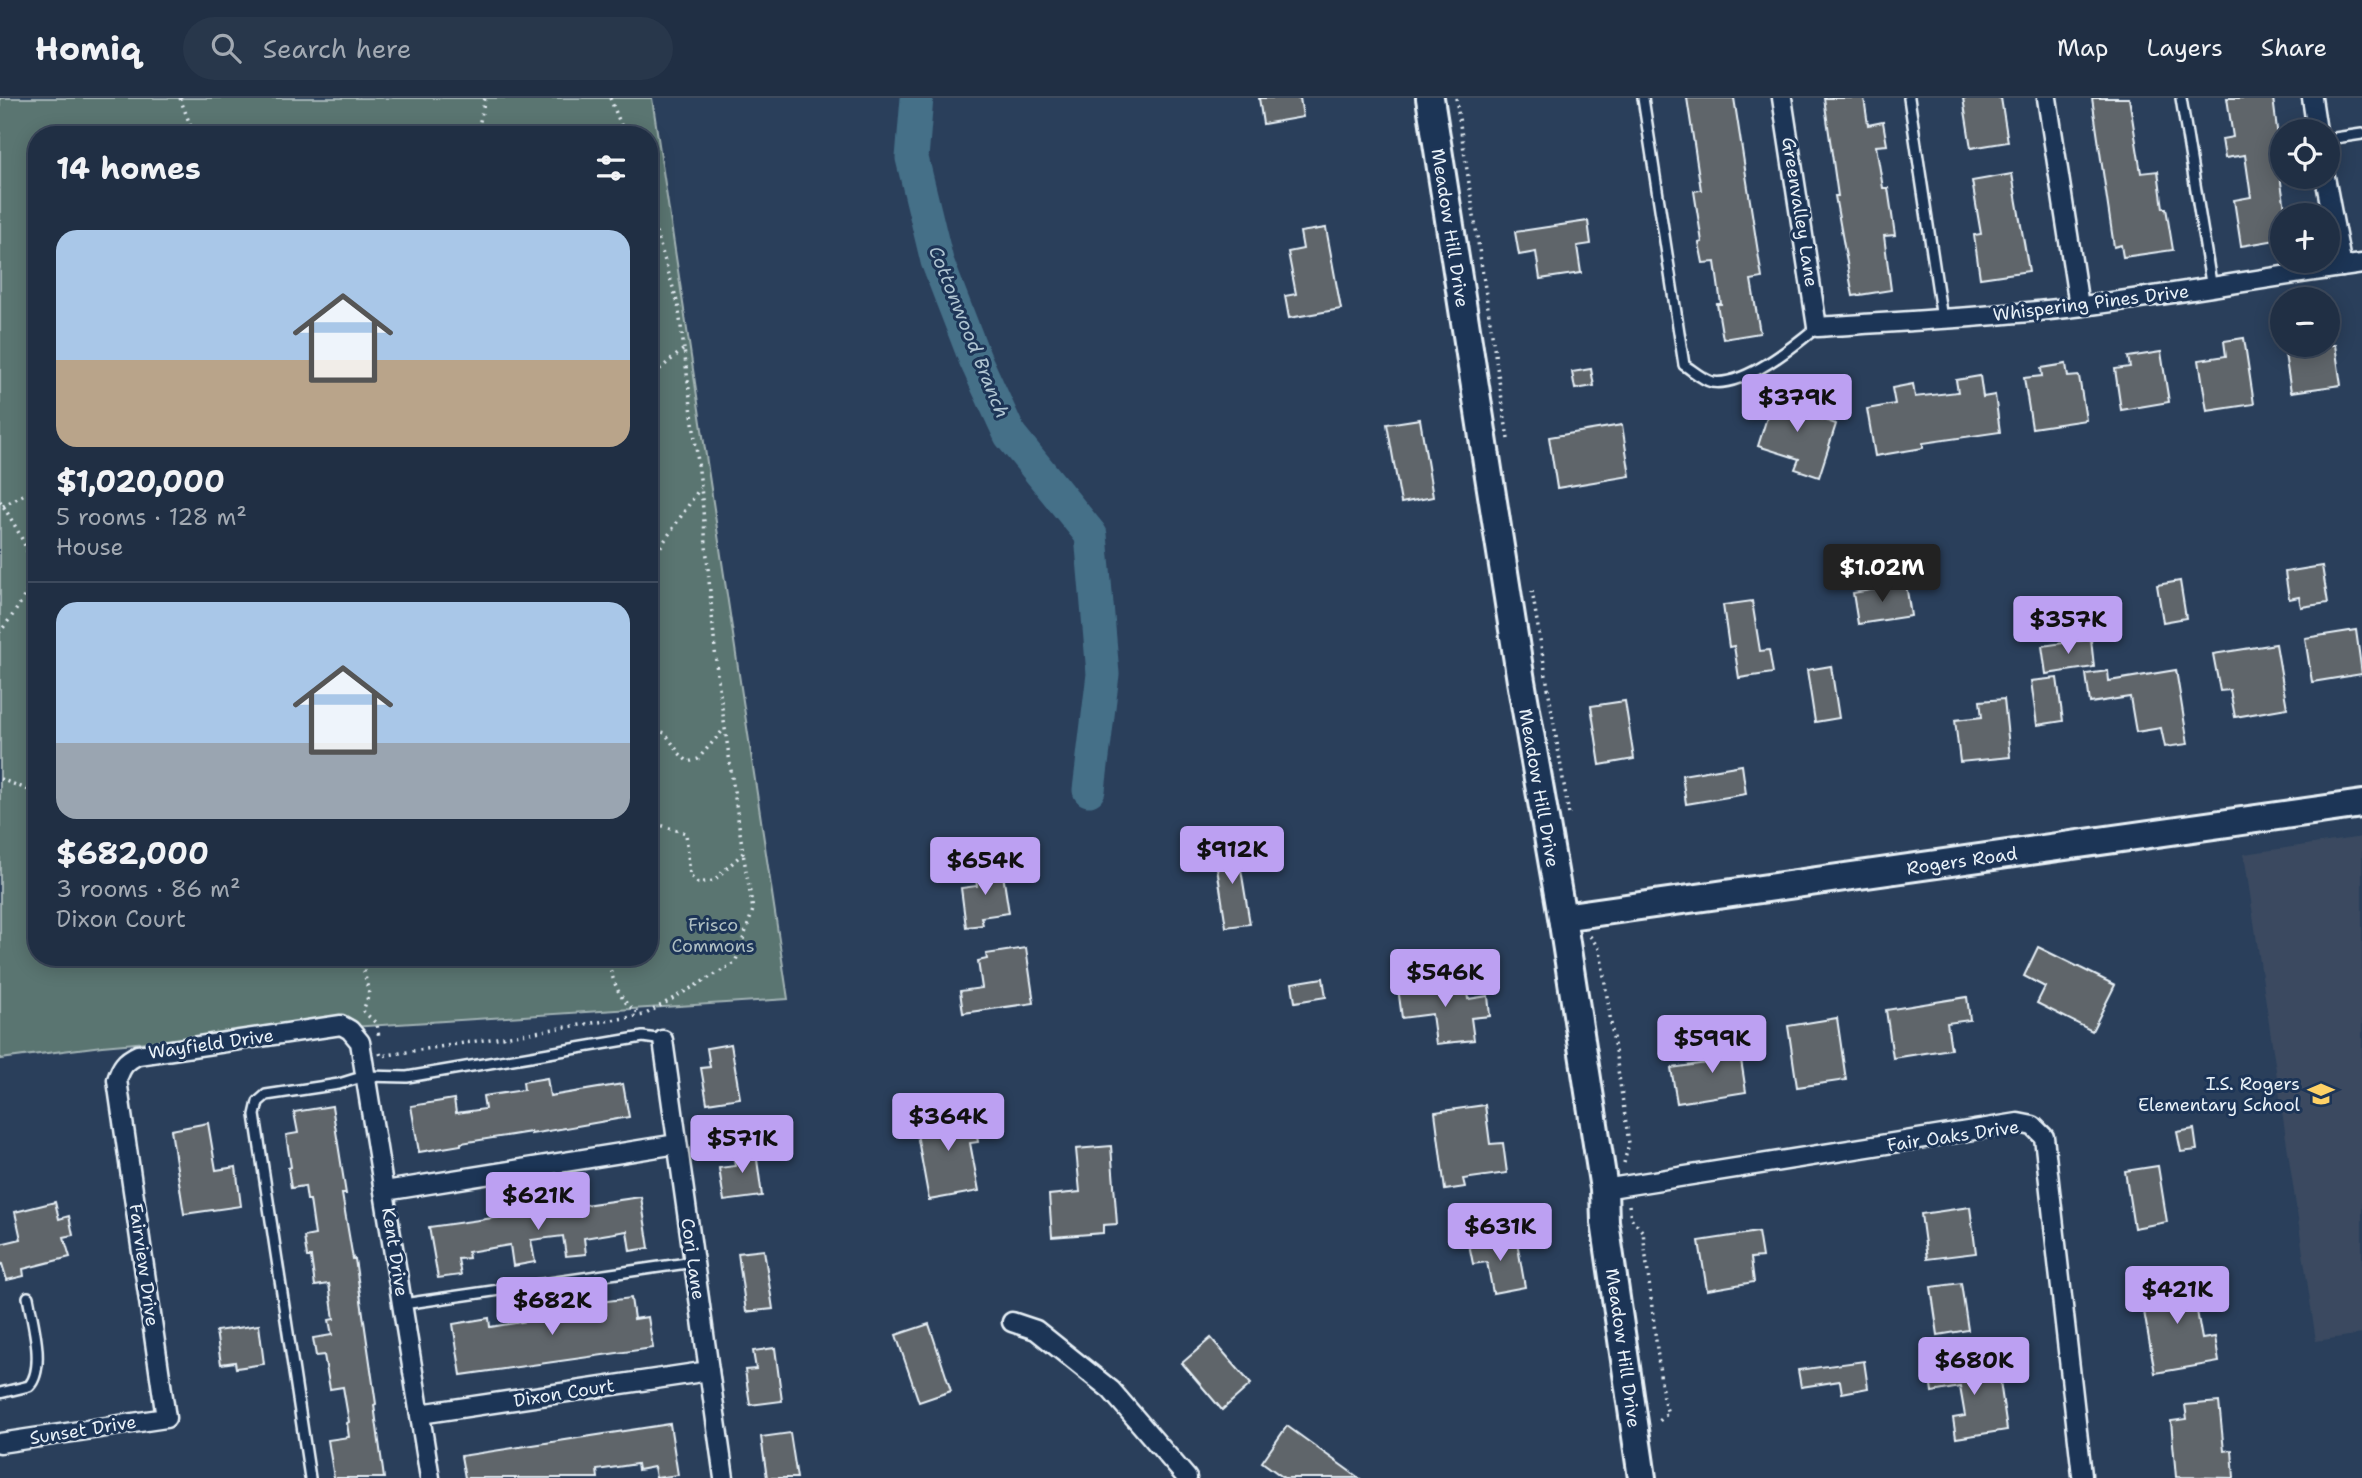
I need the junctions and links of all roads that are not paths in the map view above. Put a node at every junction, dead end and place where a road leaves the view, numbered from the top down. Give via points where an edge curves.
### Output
1 (1430, 98) edge
2 (1643, 98) edge
3 (1782, 98) edge
4 (1909, 98) edge
5 (2048, 98) edge
6 (2181, 98) edge
7 (2312, 98) edge
8 (2315, 119) edge
9 (2362, 134) edge
10 (2340, 137) edge
11 (2327, 189) edge
12 (2362, 264) edge
13 (2342, 267) junction
14 (2211, 289) junction
15 (2079, 306) junction
16 (1942, 319) junction
17 (1817, 327) junction
18 (2362, 804) edge
19 (1562, 917) junction
20 (350, 1030) joint
21 (663, 1040) joint
22 (366, 1076) junction
23 (121, 1112) joint
24 (677, 1144) junction
25 (1604, 1189) junction
26 (385, 1191) junction
27 (694, 1262) junction
28 (28, 1297) dead end
29 (403, 1304) junction
30 (1013, 1322) dead end
31 (709, 1371) junction
32 (0, 1393) edge
33 (420, 1414) junction
34 (166, 1418) joint
35 (0, 1443) edge
36 (2082, 1475) dead end
37 (310, 1478) edge
38 (430, 1478) edge
39 (724, 1478) edge
40 (1187, 1478) edge
41 (1642, 1478) edge

1 - 19 street, Meadow Hill Drive
2 - 17 lane via 1684,365 1711,382 1738,379
3 - 17 street, Greenvalley Lane
4 - 16 lane
5 - 15 street
6 - 14 lane
7 - 8 street
9 - 10 lane
11 - 13 street
12 - 13 street, Whispering Pines Drive
13 - 14 street, Whispering Pines Drive
14 - 15 street, Whispering Pines Drive
15 - 16 street, Whispering Pines Drive
16 - 17 street, Whispering Pines Drive
18 - 19 street, Rogers Road
19 - 25 street, Meadow Hill Drive
20 - 22 street, Kent Drive via 360,1042
20 - 23 street, Wayfield Drive via 341,1024 138,1055 127,1060 117,1080
21 - 22 lane via 642,1037 407,1077
21 - 24 street, Cori Lane
22 - 26 street, Kent Drive
22 - 37 lane via 266,1095 258,1102 255,1115
23 - 34 street, Fairview Drive
24 - 26 street
24 - 27 street, Cori Lane
25 - 36 street, Fair Oaks Drive via 2018,1123 2033,1126 2044,1137
25 - 41 street, Meadow Hill Drive
26 - 29 street, Kent Drive
27 - 29 lane
27 - 31 street, Cori Lane
28 - 32 lane via 36,1374 29,1386
29 - 33 street, Kent Drive
30 - 40 street via 1036,1330 1111,1390
31 - 33 street, Dixon Court
31 - 39 street, Cori Lane
33 - 38 street, Kent Drive
34 - 35 street, Sunset Drive

